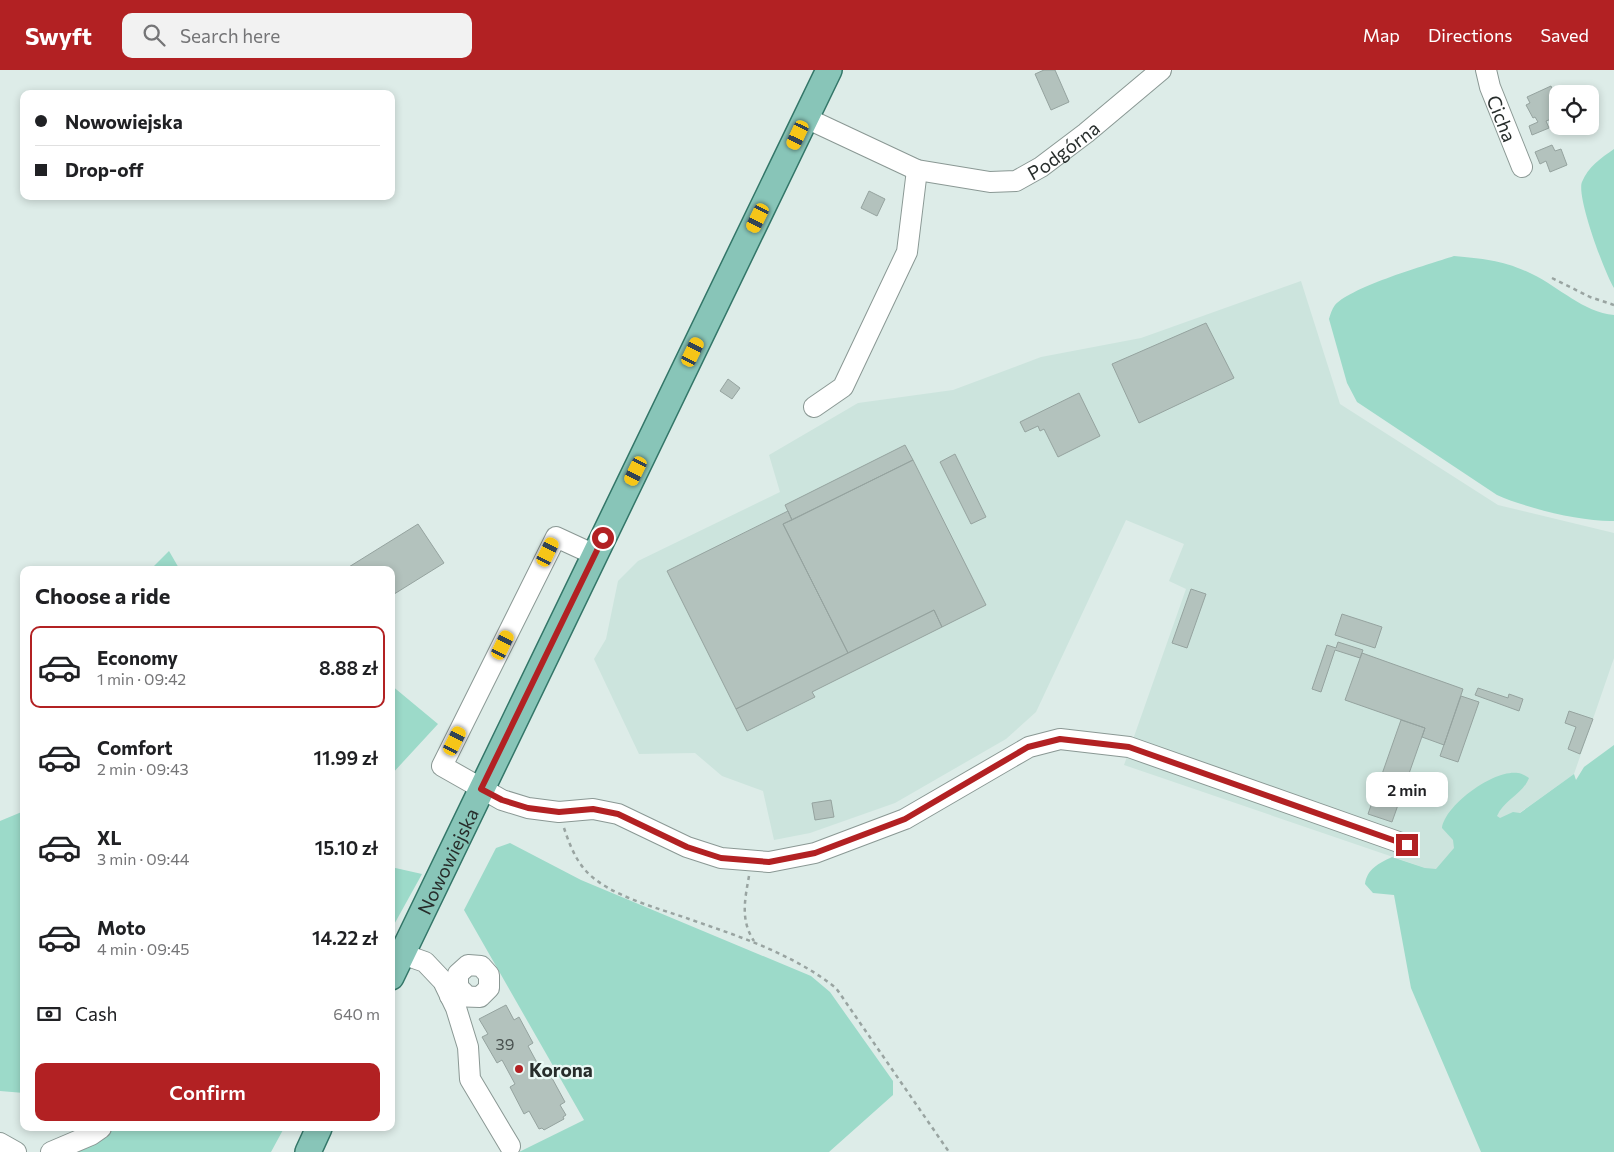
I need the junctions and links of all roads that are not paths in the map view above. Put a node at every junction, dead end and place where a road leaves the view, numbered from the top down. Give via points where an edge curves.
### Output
1 (828, 70) edge
2 (1161, 70) edge
3 (1486, 70) edge
4 (806, 118) junction
5 (1522, 167) dead end
6 (917, 170) junction
7 (814, 407) dead end
8 (595, 555) junction
9 (481, 789) junction
10 (1407, 845) dead end
11 (395, 961) edge
12 (97, 1131) edge
13 (318, 1131) edge
14 (0, 1144) edge
15 (510, 1146) dead end
16 (16, 1152) edge
17 (52, 1152) edge
18 (308, 1152) edge

1 - 4 main road, Nowowiejska
2 - 6 street, Podgórna via 1086,133 1041,167 1016,181 990,182
3 - 5 street, Cicha
4 - 6 street, Podgórna
4 - 8 main road, Nowowiejska
6 - 7 street via 907,252 843,387
8 - 9 main road, Nowowiejska
8 - 9 street via 556,537 442,766
9 - 10 street via 528,808 559,812 593,809 618,814 687,847 721,858 769,862 815,853 905,819 1028,747 1060,739 1129,747
9 - 11 main road, Nowowiejska
11 - 15 street via 425,962 454,987 468,1047 470,1079
12 - 17 street
13 - 18 main road
14 - 16 street

